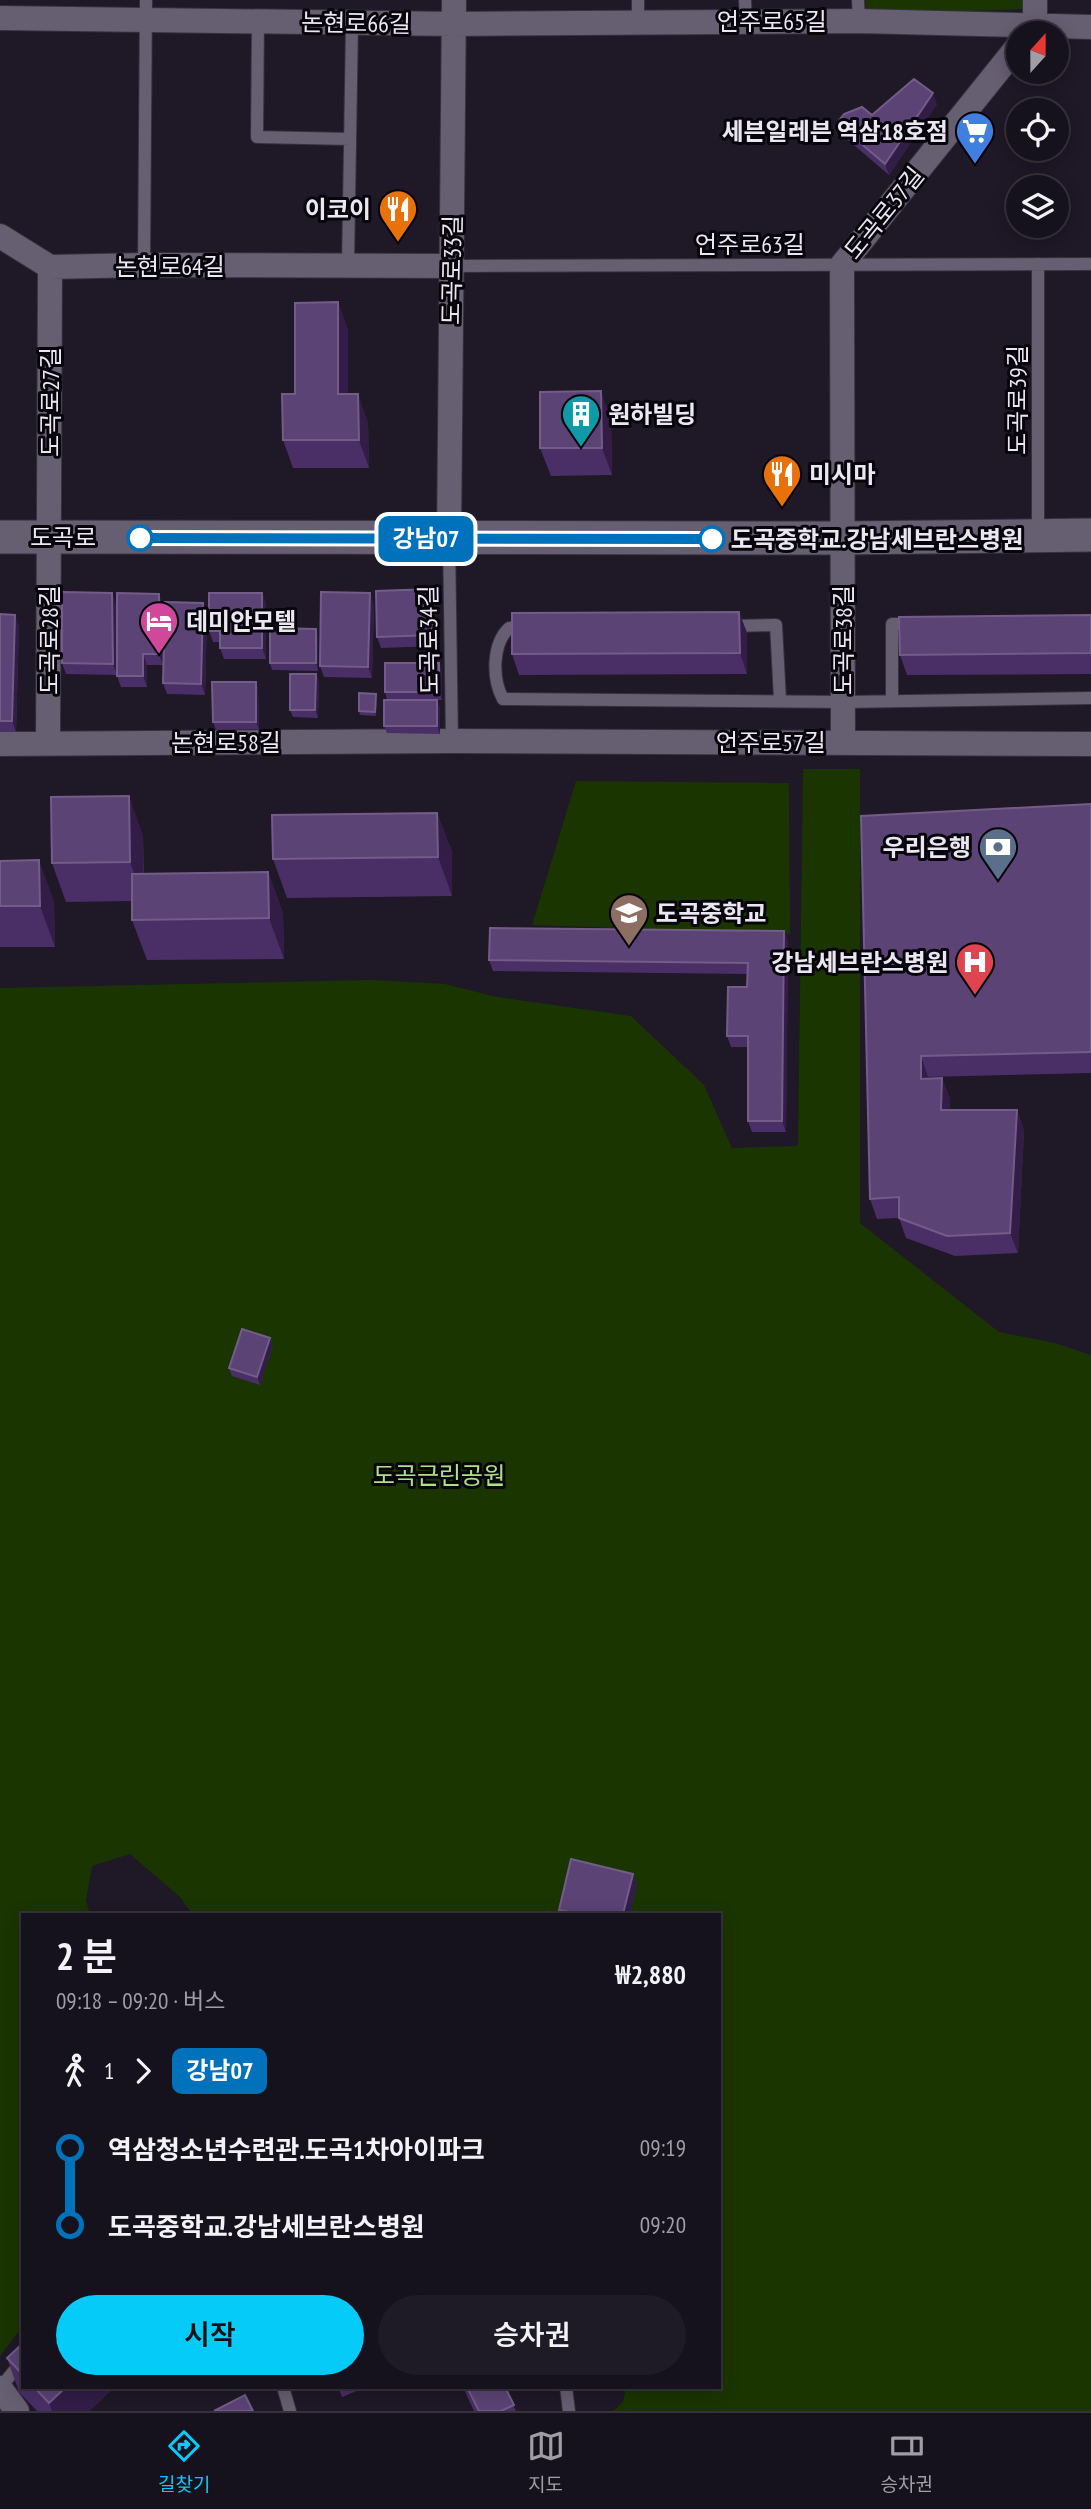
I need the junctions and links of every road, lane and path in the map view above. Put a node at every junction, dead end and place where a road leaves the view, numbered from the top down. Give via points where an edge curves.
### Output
1 (1035, 0) edge
2 (146, 10) edge
3 (859, 10) edge
4 (638, 11) edge
5 (746, 11) edge
6 (454, 12) edge
7 (0, 18) edge
8 (258, 21) junction
9 (1033, 21) edge
10 (352, 23) junction
11 (1006, 26) edge
12 (1091, 27) edge
13 (1069, 28) edge
14 (1006, 61) edge
15 (350, 139) junction
16 (0, 236) edge
17 (1038, 264) junction
18 (1091, 264) edge
19 (144, 265) junction
20 (348, 265) junction
21 (842, 265) junction
22 (452, 266) junction
23 (50, 267) junction
24 (1038, 535) junction
25 (1091, 535) edge
26 (0, 537) edge
27 (50, 537) junction
28 (843, 538) junction
29 (449, 539) junction
30 (932, 624) edge
31 (723, 626) edge
32 (536, 628) edge
33 (1091, 698) edge
34 (780, 700) junction
35 (892, 701) junction
36 (844, 702) junction
37 (452, 741) junction
38 (843, 742) junction
39 (48, 743) junction
40 (0, 744) edge
41 (1091, 744) edge
42 (21, 2362) edge
43 (0, 2388) edge
44 (284, 2389) edge
45 (566, 2389) edge
46 (17, 2411) edge
47 (290, 2411) edge
48 (569, 2411) edge

1 - 9 street
2 - 7 street, 논현로66길
2 - 8 street, 논현로66길
2 - 19 lane
3 - 5 street, 언주로65길
3 - 11 street, 언주로65길
4 - 5 street, 언주로65길
4 - 6 street, 언주로65길
6 - 10 street, 논현로66길
6 - 22 street, 도곡로33길
8 - 10 street, 논현로66길
8 - 15 lane via 257,137
10 - 15 lane
12 - 13 street, 언주로65길
14 - 21 street, 도곡로37길
15 - 20 lane
16 - 23 street
17 - 18 lane, 언주로63길
17 - 21 lane, 언주로63길
17 - 24 lane, 도곡로39길
19 - 20 street, 논현로64길
19 - 23 street, 논현로64길
20 - 22 street, 논현로64길
21 - 22 lane, 언주로63길
21 - 28 street, 도곡로37길
22 - 29 street, 도곡로33길
23 - 27 street, 도곡로27길
24 - 25 main road, 도곡로
24 - 28 main road, 도곡로
26 - 27 main road, 도곡로
27 - 29 main road, 도곡로
27 - 39 street, 도곡로28길
28 - 29 main road, 도곡로
28 - 36 street, 도곡로38길
29 - 37 lane, 도곡로34길
30 - 35 lane via 892,624
31 - 34 lane via 776,625
32 - 34 lane via 509,628 500,638 495,666 503,699
33 - 35 lane
34 - 36 lane
35 - 36 lane
36 - 38 street, 도곡로38길
37 - 38 street, 언주로57길
37 - 39 street, 논현로58길
38 - 41 street, 언주로57길
39 - 40 street, 논현로58길
42 - 43 lane
43 - 46 street
44 - 47 lane
45 - 48 lane

